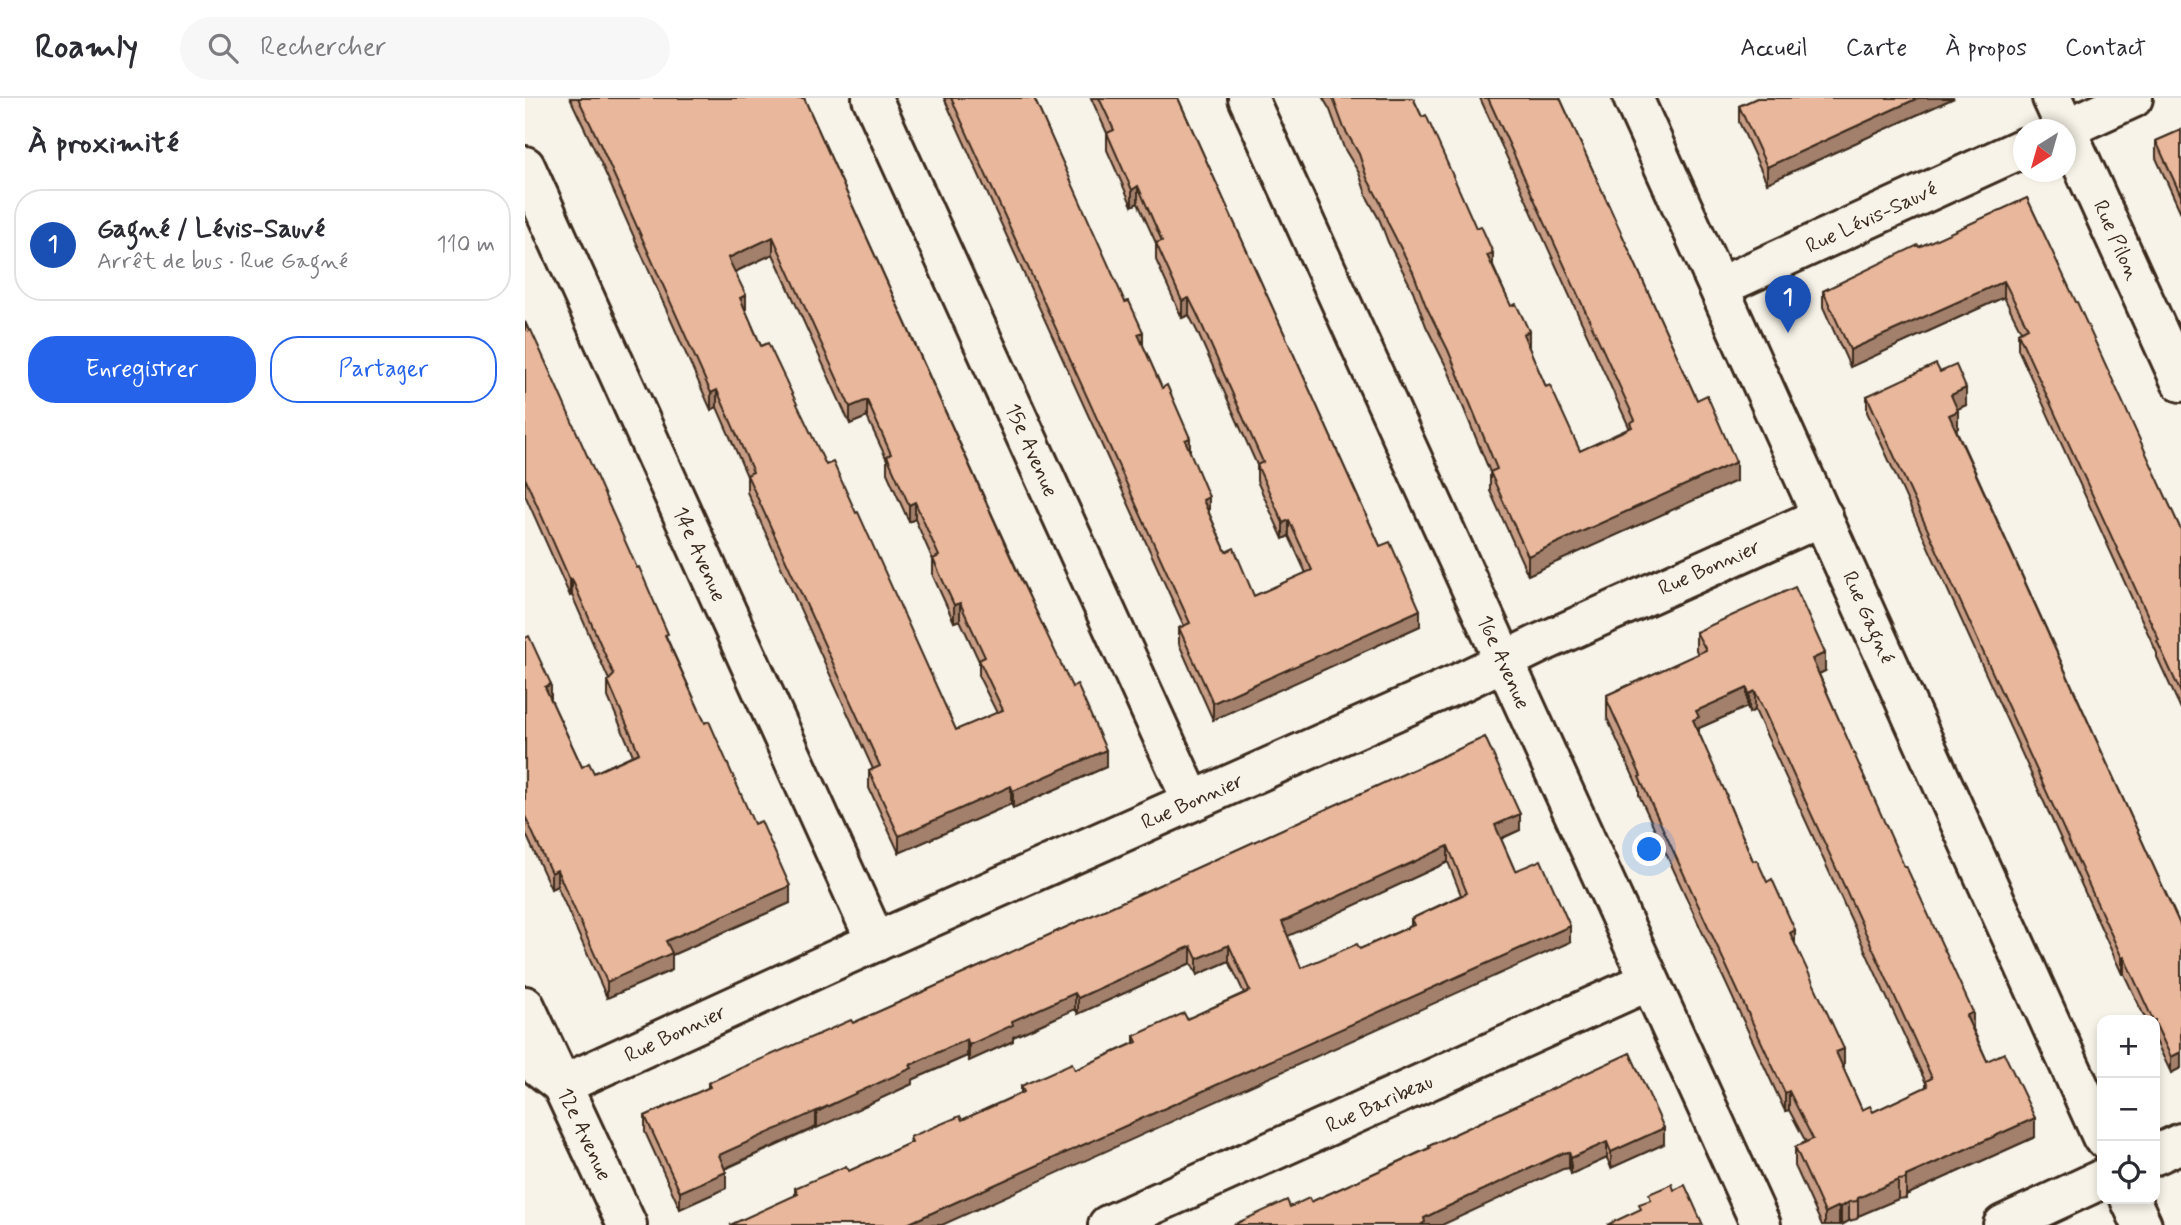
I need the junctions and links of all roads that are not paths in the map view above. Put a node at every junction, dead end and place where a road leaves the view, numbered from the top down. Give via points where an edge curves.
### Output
1 (872, 98) edge
2 (1248, 98) edge
3 (1633, 98) edge
4 (2133, 98) edge
5 (2061, 119) edge
6 (2076, 152) edge
7 (2013, 153) edge
8 (525, 166) edge
9 (1719, 287) junction
10 (2181, 382) edge
11 (1823, 516) junction
12 (1503, 662) junction
13 (1192, 801) junction
14 (876, 942) junction
15 (1649, 981) junction
16 (525, 1006) edge
17 (525, 1056) edge
18 (562, 1085) junction
19 (2097, 1126) edge
20 (2181, 1143) edge
21 (2160, 1153) edge
22 (2097, 1181) edge
23 (2132, 1204) edge
24 (627, 1225) edge
25 (1108, 1225) edge
26 (1761, 1225) edge
27 (2003, 1225) edge
28 (2142, 1225) edge

1 - 13 street, 15e Avenue
2 - 12 street, 16e Avenue
3 - 9 street, Rue Gagné
4 - 5 street
6 - 10 street, Rue Pilon
7 - 9 street, Rue Lévis-Sauvé
8 - 14 street, 14e Avenue
9 - 11 street, Rue Gagné
11 - 12 street, Rue Bonnier
11 - 19 street, Rue Gagné
12 - 13 street, Rue Bonnier
12 - 15 street, 16e Avenue
13 - 14 street, Rue Bonnier
14 - 18 street, Rue Bonnier
15 - 25 street, Rue Baribeau
15 - 26 street, 16e Avenue
16 - 18 street, 12e Avenue
17 - 18 street
18 - 24 street, 12e Avenue
20 - 21 street
22 - 27 street
23 - 28 street

